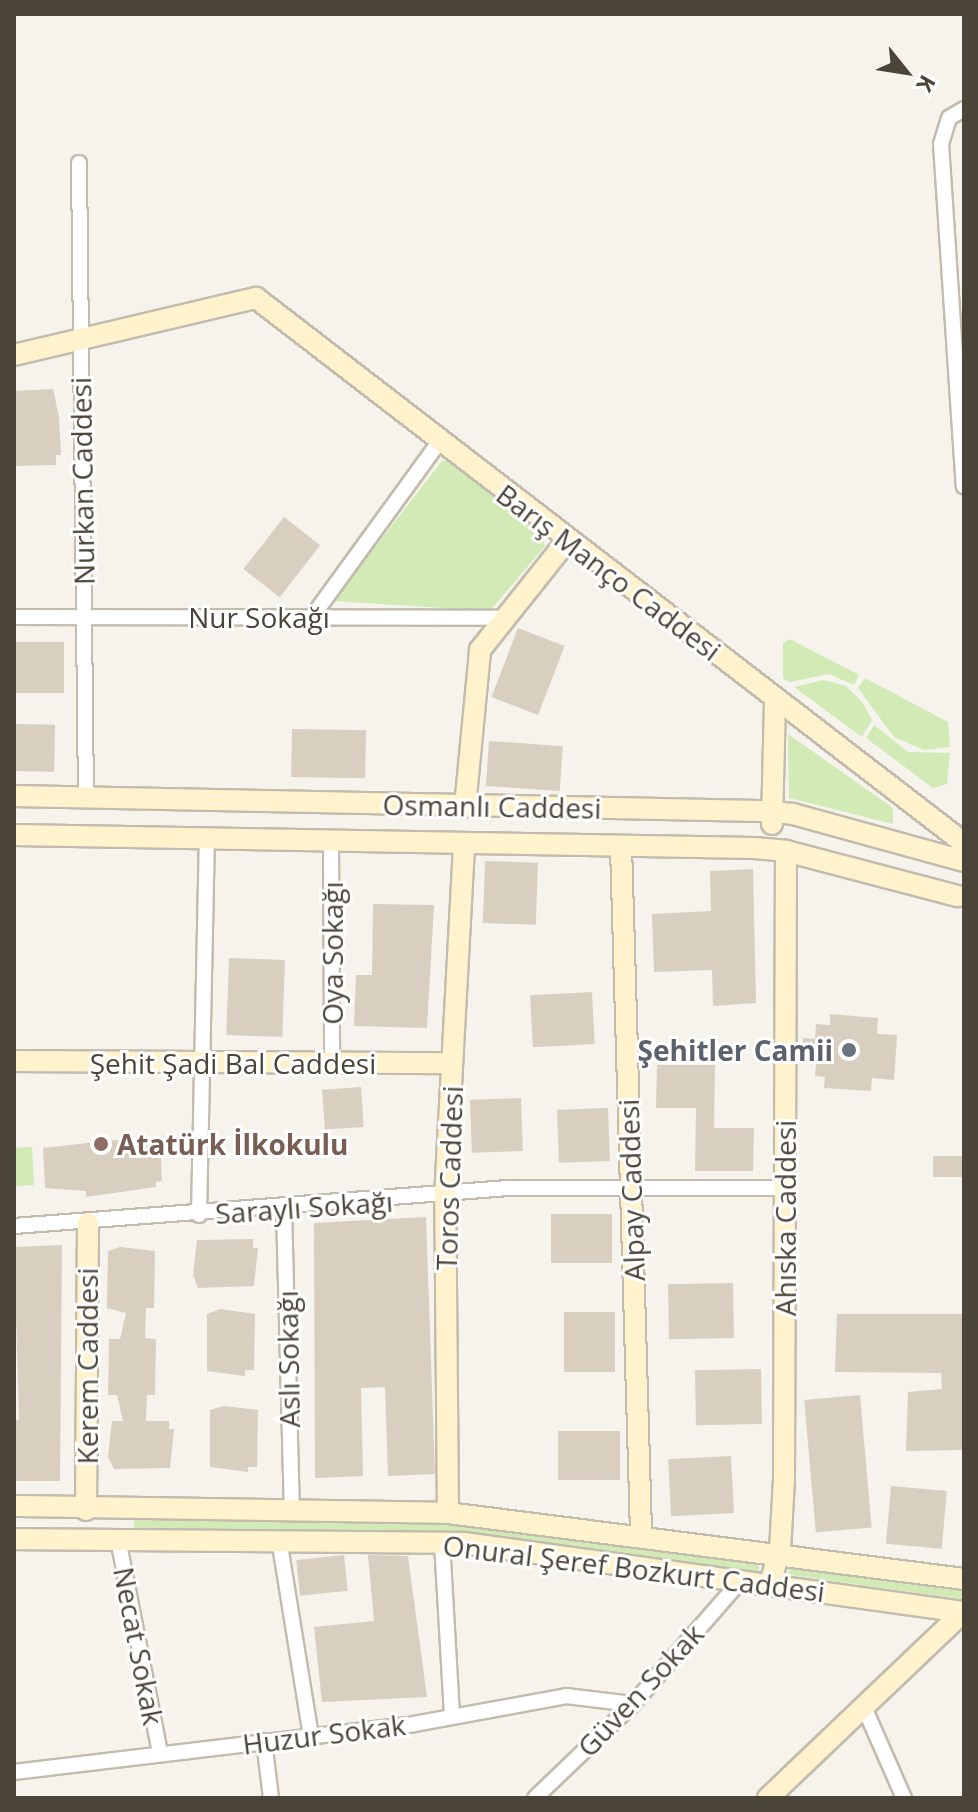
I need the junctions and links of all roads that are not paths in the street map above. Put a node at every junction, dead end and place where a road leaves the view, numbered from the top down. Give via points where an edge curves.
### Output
1 (964, 109) edge
2 (79, 163) dead end
3 (80, 339) junction
4 (14, 355) edge
5 (439, 442) junction
6 (964, 486) edge
7 (566, 542) junction
8 (14, 617) edge
9 (84, 617) junction
10 (312, 617) junction
11 (504, 618) junction
12 (775, 698) junction
13 (14, 796) edge
14 (86, 798) junction
15 (465, 807) junction
16 (779, 816) junction
17 (14, 835) edge
18 (207, 839) junction
19 (331, 842) junction
20 (964, 843) edge
21 (464, 844) junction
22 (621, 846) junction
23 (786, 851) junction
24 (964, 863) edge
25 (961, 899) edge
26 (14, 1061) edge
27 (452, 1063) junction
28 (332, 1064) junction
29 (203, 1065) junction
30 (631, 1188) junction
31 (785, 1188) junction
32 (445, 1197) junction
33 (284, 1209) junction
34 (199, 1215) junction
35 (88, 1223) junction
36 (14, 1226) edge
37 (14, 1506) edge
38 (86, 1510) junction
39 (292, 1510) junction
40 (448, 1513) junction
41 (641, 1534) junction
42 (14, 1539) edge
43 (118, 1539) junction
44 (279, 1539) junction
45 (442, 1542) junction
46 (780, 1551) junction
47 (742, 1579) junction
48 (964, 1579) edge
49 (770, 1583) junction
50 (963, 1612) edge
51 (633, 1704) junction
52 (864, 1707) junction
53 (452, 1717) junction
54 (311, 1736) junction
55 (264, 1741) junction
56 (160, 1754) junction
57 (14, 1772) edge
58 (271, 1798) edge
59 (535, 1798) edge
60 (768, 1798) edge
61 (904, 1798) edge

1 - 6 street via 949,118 941,144
2 - 3 street, Nurkan Caddesi
3 - 4 street
3 - 5 street, Barış Manço Caddesi via 256,298
3 - 9 street, Nurkan Caddesi
5 - 7 street, Barış Manço Caddesi
5 - 10 street
7 - 11 street
7 - 12 street, Barış Manço Caddesi
8 - 9 street, Nur Sokağı
9 - 10 street, Nur Sokağı
9 - 14 street, Nurkan Caddesi
10 - 11 street, Nur Sokağı
11 - 15 street via 480,650 476,667
12 - 16 street
12 - 20 street, Barış Manço Caddesi
13 - 14 street, Osmanlı Caddesi
14 - 15 street, Osmanlı Caddesi
15 - 16 street, Osmanlı Caddesi
16 - 23 street via 772,842
16 - 23 street via 806,826 799,849
16 - 24 street, Osmanlı Caddesi
17 - 18 street, Osmanlı Caddesi
18 - 19 street, Osmanlı Caddesi
18 - 29 street
19 - 21 street, Osmanlı Caddesi
19 - 28 street, Oya Sokağı
21 - 22 street, Osmanlı Caddesi
21 - 27 street, Toros Caddesi
22 - 23 street, Osmanlı Caddesi
22 - 30 street, Alpay Caddesi
23 - 25 street, Osmanlı Caddesi
23 - 31 street, Ahıska Caddesi
24 - 25 street via 955,881
26 - 29 street, Şehit Şadi Bal Caddesi
27 - 28 street, Şehit Şadi Bal Caddesi
27 - 32 street, Toros Caddesi
28 - 29 street, Şehit Şadi Bal Caddesi
29 - 34 street
30 - 31 street, Saraylı Sokağı
30 - 32 street, Saraylı Sokağı via 512,1188
30 - 41 street, Alpay Caddesi
31 - 46 street, Ahıska Caddesi
32 - 33 street, Saraylı Sokağı
32 - 40 street, Toros Caddesi
33 - 34 street, Saraylı Sokağı
33 - 39 street, Aslı Sokağı
34 - 35 street, Saraylı Sokağı
35 - 36 street, Saraylı Sokağı
35 - 38 street, Kerem Caddesi
37 - 38 street, Onural Şeref Bozkurt Caddesi
38 - 39 street, Onural Şeref Bozkurt Caddesi
39 - 40 street, Onural Şeref Bozkurt Caddesi
40 - 41 street, Onural Şeref Bozkurt Caddesi
41 - 46 street, Onural Şeref Bozkurt Caddesi
42 - 43 street, Onural Şeref Bozkurt Caddesi
43 - 44 street, Onural Şeref Bozkurt Caddesi
43 - 56 street, Necat Sokak
44 - 45 street, Onural Şeref Bozkurt Caddesi
44 - 54 street
45 - 47 street, Onural Şeref Bozkurt Caddesi via 508,1546
45 - 53 street
46 - 48 street, Onural Şeref Bozkurt Caddesi
46 - 49 street, Ahıska Caddesi
47 - 49 street, Onural Şeref Bozkurt Caddesi
47 - 51 street, Güven Sokak
49 - 50 street, Onural Şeref Bozkurt Caddesi
50 - 52 street
51 - 53 street, Huzur Sokak via 566,1696
51 - 59 street, Güven Sokak
52 - 60 street
52 - 61 street
53 - 54 street, Huzur Sokak
54 - 55 street, Huzur Sokak
55 - 56 street, Huzur Sokak
55 - 58 street
56 - 57 street, Huzur Sokak

